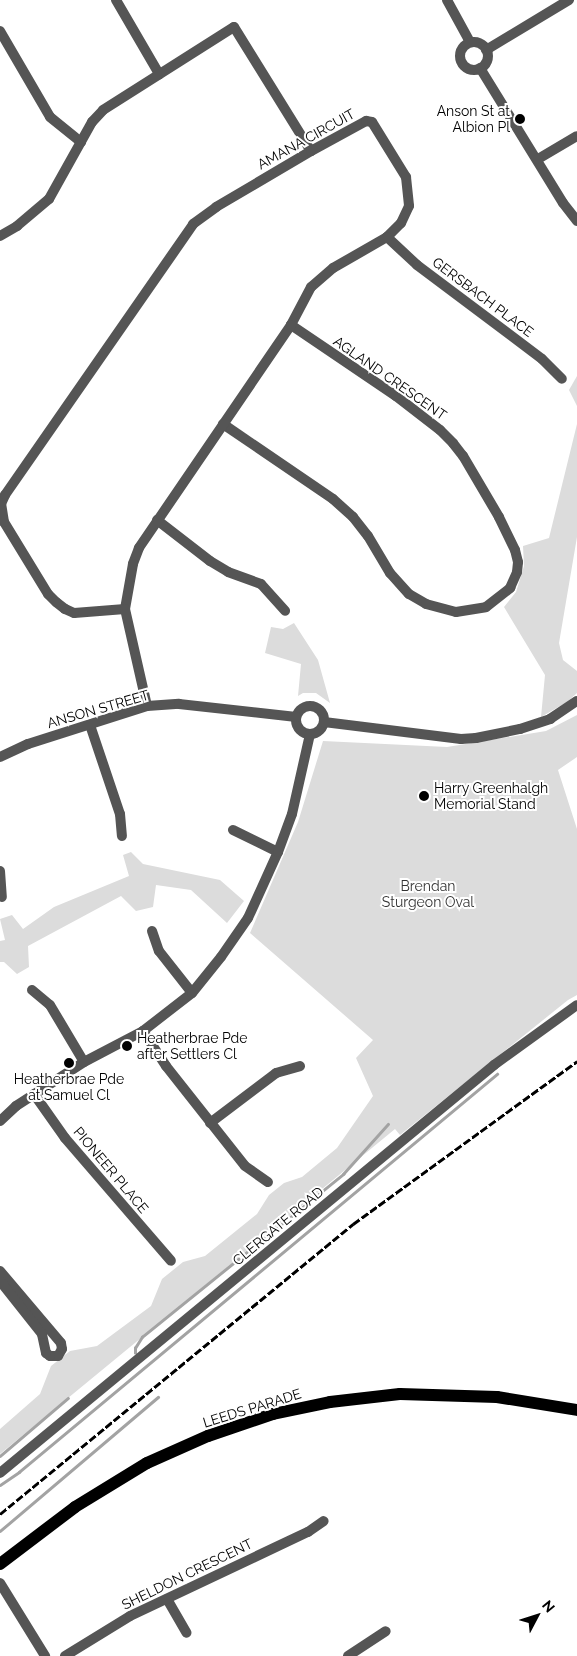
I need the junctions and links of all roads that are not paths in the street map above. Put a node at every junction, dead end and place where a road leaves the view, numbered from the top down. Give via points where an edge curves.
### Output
1 (116, 0) edge
2 (447, 0) edge
3 (569, 0) edge
4 (0, 31) edge
5 (470, 42) junction
6 (486, 50) junction
7 (480, 68) junction
8 (159, 74) junction
9 (577, 136) edge
10 (81, 142) junction
11 (311, 151) junction
12 (538, 159) junction
13 (577, 221) edge
14 (0, 236) edge
15 (387, 236) junction
16 (291, 325) junction
17 (562, 379) dead end
18 (223, 424) junction
19 (157, 520) junction
20 (125, 609) junction
21 (285, 611) dead end
22 (577, 701) edge
23 (147, 706) junction
24 (296, 718) junction
25 (324, 722) junction
26 (90, 725) junction
27 (310, 734) junction
28 (0, 757) edge
29 (233, 830) dead end
30 (122, 836) dead end
31 (278, 852) junction
32 (0, 871) edge
33 (2, 897) dead end
34 (152, 931) dead end
35 (32, 990) dead end
36 (192, 993) junction
37 (577, 1005) edge
38 (143, 1031) junction
39 (84, 1062) junction
40 (300, 1066) dead end
41 (34, 1094) junction
42 (0, 1120) edge
43 (210, 1123) junction
44 (268, 1182) dead end
45 (171, 1262) dead end
46 (0, 1271) edge
47 (0, 1281) edge
48 (577, 1410) edge
49 (0, 1473) edge
50 (324, 1521) dead end
51 (0, 1564) edge
52 (0, 1583) edge
53 (167, 1598) junction
54 (386, 1631) dead end
55 (187, 1633) dead end
56 (45, 1656) edge
57 (65, 1656) edge
58 (348, 1656) edge

1 - 8 street
2 - 5 street
3 - 6 street
4 - 10 street via 50,117
5 - 6 street via 478,42
5 - 7 street via 460,52 462,63 470,69
6 - 7 street via 487,60
7 - 12 street
8 - 10 street via 103,110
8 - 11 street via 234,27
9 - 12 street
10 - 14 street via 49,200
11 - 15 street, AMANA CIRCUIT via 366,121 372,122 406,177 409,190 409,206 401,223
11 - 20 street, AMANA CIRCUIT via 193,224 1,504 4,522 48,594 61,606 74,613
12 - 13 street
15 - 16 street, AMANA CIRCUIT via 321,277
15 - 17 street, GERSBACH PLACE via 416,265 542,359
16 - 18 street, AMANA CIRCUIT
16 - 18 street, AGLAND CRESCENT via 396,396 453,443 499,517 515,550 518,562 510,588 486,607 456,612 426,604 409,594 390,573 368,536 333,499
18 - 19 street, AMANA CIRCUIT
19 - 20 street, AMANA CIRCUIT via 133,564
19 - 21 street via 210,561 228,572 261,584
20 - 23 street, AMANA CIRCUIT
22 - 25 street via 550,719 476,738 461,739
23 - 24 street, ANSON STREET via 179,704
23 - 26 street, ANSON STREET
24 - 25 street via 300,710 310,706 321,711
24 - 27 street via 299,729
25 - 27 street via 319,731
26 - 28 street, ANSON STREET via 28,744
26 - 30 street via 120,814
27 - 31 street via 292,814
29 - 31 street
31 - 36 street via 248,918
32 - 33 street
34 - 36 street via 160,951
35 - 39 street via 50,1005
36 - 38 street
37 - 49 street, CLERGATE ROAD via 494,1065
38 - 39 street
38 - 43 street
39 - 41 street
40 - 43 street via 276,1074
41 - 42 street
41 - 45 street, PIONEER PLACE via 65,1138
43 - 44 street via 245,1166
46 - 47 street via 61,1343 58,1356 46,1353 42,1334
48 - 51 main road, LEEDS PARADE via 497,1397 400,1394 330,1402 273,1414 208,1436 147,1463 75,1507
50 - 53 street, SHELDON CRESCENT via 308,1532
52 - 56 street
53 - 55 street
53 - 57 street, SHELDON CRESCENT via 130,1616
54 - 58 street

